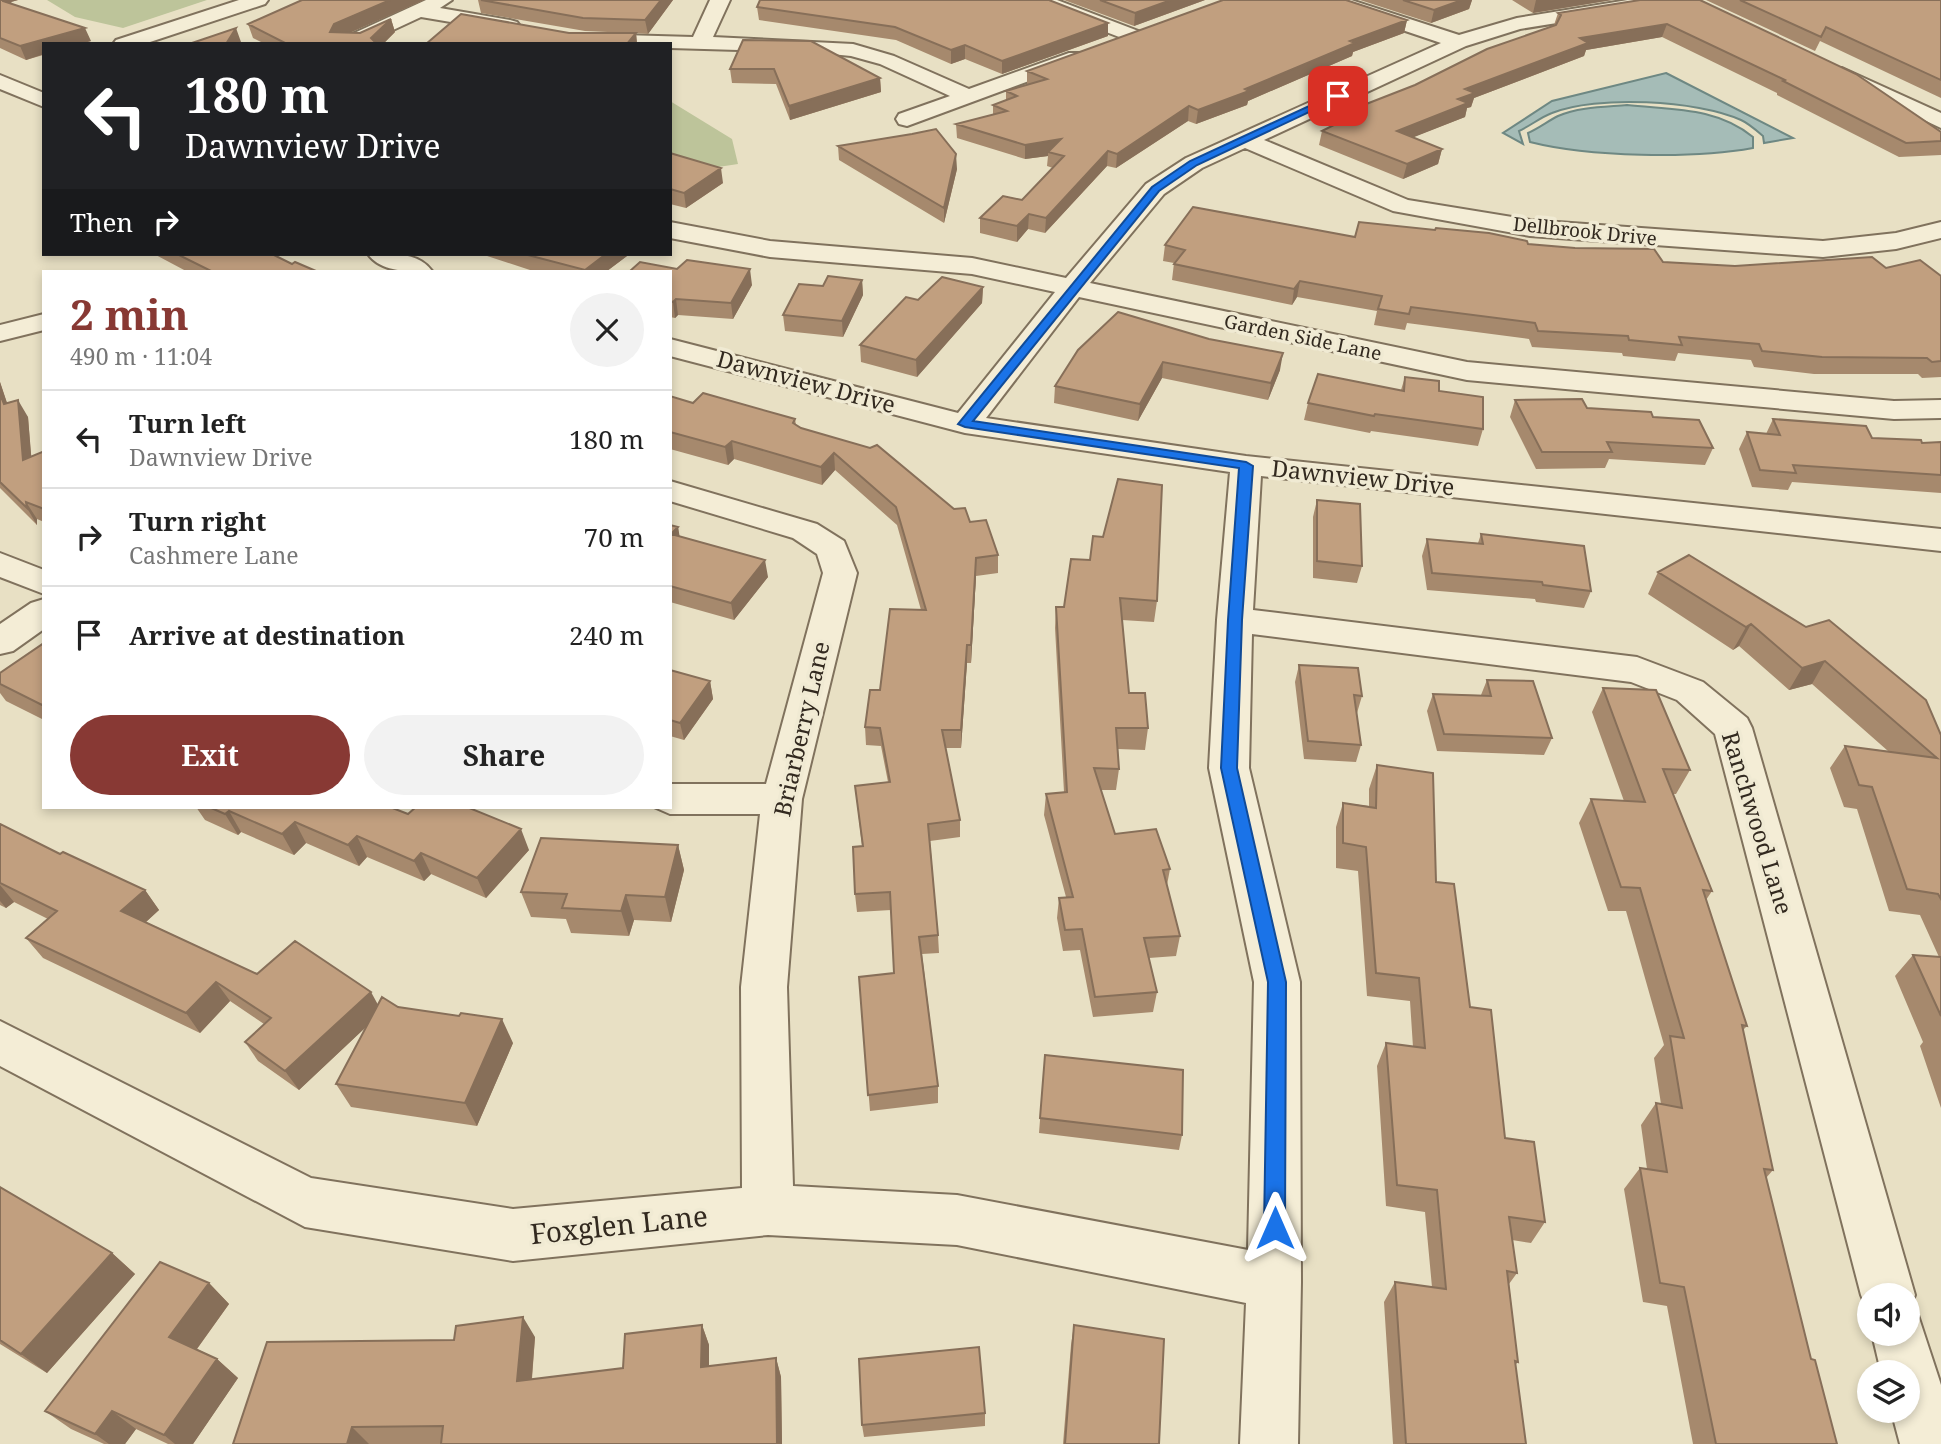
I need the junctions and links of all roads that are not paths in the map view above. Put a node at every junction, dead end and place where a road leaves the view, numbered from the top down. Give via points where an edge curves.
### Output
1 (442, 0) edge
2 (720, 0) edge
3 (1040, 0) edge
4 (1332, 0) edge
5 (1663, 0) edge
6 (267, 2) edge
7 (422, 11) junction
8 (1159, 27) edge
9 (531, 30) edge
10 (1134, 36) junction
11 (571, 37) edge
12 (131, 42) edge
13 (164, 42) edge
14 (351, 42) edge
15 (618, 42) edge
16 (1459, 42) junction
17 (672, 43) edge
18 (701, 43) junction
19 (1819, 63) edge
20 (14, 85) edge
21 (968, 96) junction
22 (42, 100) edge
23 (907, 119) dead end
24 (1941, 121) edge
25 (1242, 139) junction
26 (672, 230) edge
27 (1941, 230) edge
28 (385, 256) edge
29 (417, 270) edge
30 (1072, 288) junction
31 (42, 322) edge
32 (0, 333) edge
33 (672, 348) edge
34 (1941, 409) edge
35 (965, 424) junction
36 (1246, 466) junction
37 (672, 492) edge
38 (1941, 540) edge
39 (0, 564) edge
40 (42, 582) edge
41 (42, 612) edge
42 (1235, 620) junction
43 (0, 642) edge
44 (672, 799) edge
45 (782, 799) junction
46 (0, 1042) edge
47 (768, 1210) junction
48 (1274, 1282) junction
49 (1885, 1283) edge
50 (1902, 1346) edge
51 (1269, 1444) edge
52 (1929, 1444) edge

1 - 7 street
2 - 18 street
3 - 10 street
4 - 16 street
5 - 16 street via 1517,24
6 - 12 street
6 - 13 street
7 - 9 street
7 - 14 street
8 - 10 street
10 - 21 street
11 - 15 street
16 - 25 street
17 - 18 street
18 - 21 street via 853,50
19 - 24 street
20 - 22 street
21 - 23 street
25 - 27 street, Dellbrook Drive via 1402,206 1530,228 1823,249 1896,241
25 - 30 street via 1155,189
26 - 30 street, Garden Side Lane via 770,249 972,266
28 - 29 street
30 - 34 street, Garden Side Lane via 1467,371 1894,410
30 - 35 street
31 - 32 street
33 - 35 street, Dawnview Drive
35 - 36 street, Dawnview Drive
36 - 38 street, Dawnview Drive
36 - 42 street
37 - 45 street, Briarberry Lane via 805,531 832,549 840,573
39 - 40 street
41 - 43 street
42 - 48 street via 1229,768 1277,982
42 - 49 street, Ranchwood Lane via 1637,670 1690,691 1733,728
44 - 45 street
45 - 47 street, Briarberry Lane via 764,987
46 - 47 street, Foxglen Lane via 305,1202 513,1235
47 - 48 street, Foxglen Lane via 957,1220
48 - 51 street
50 - 52 street

